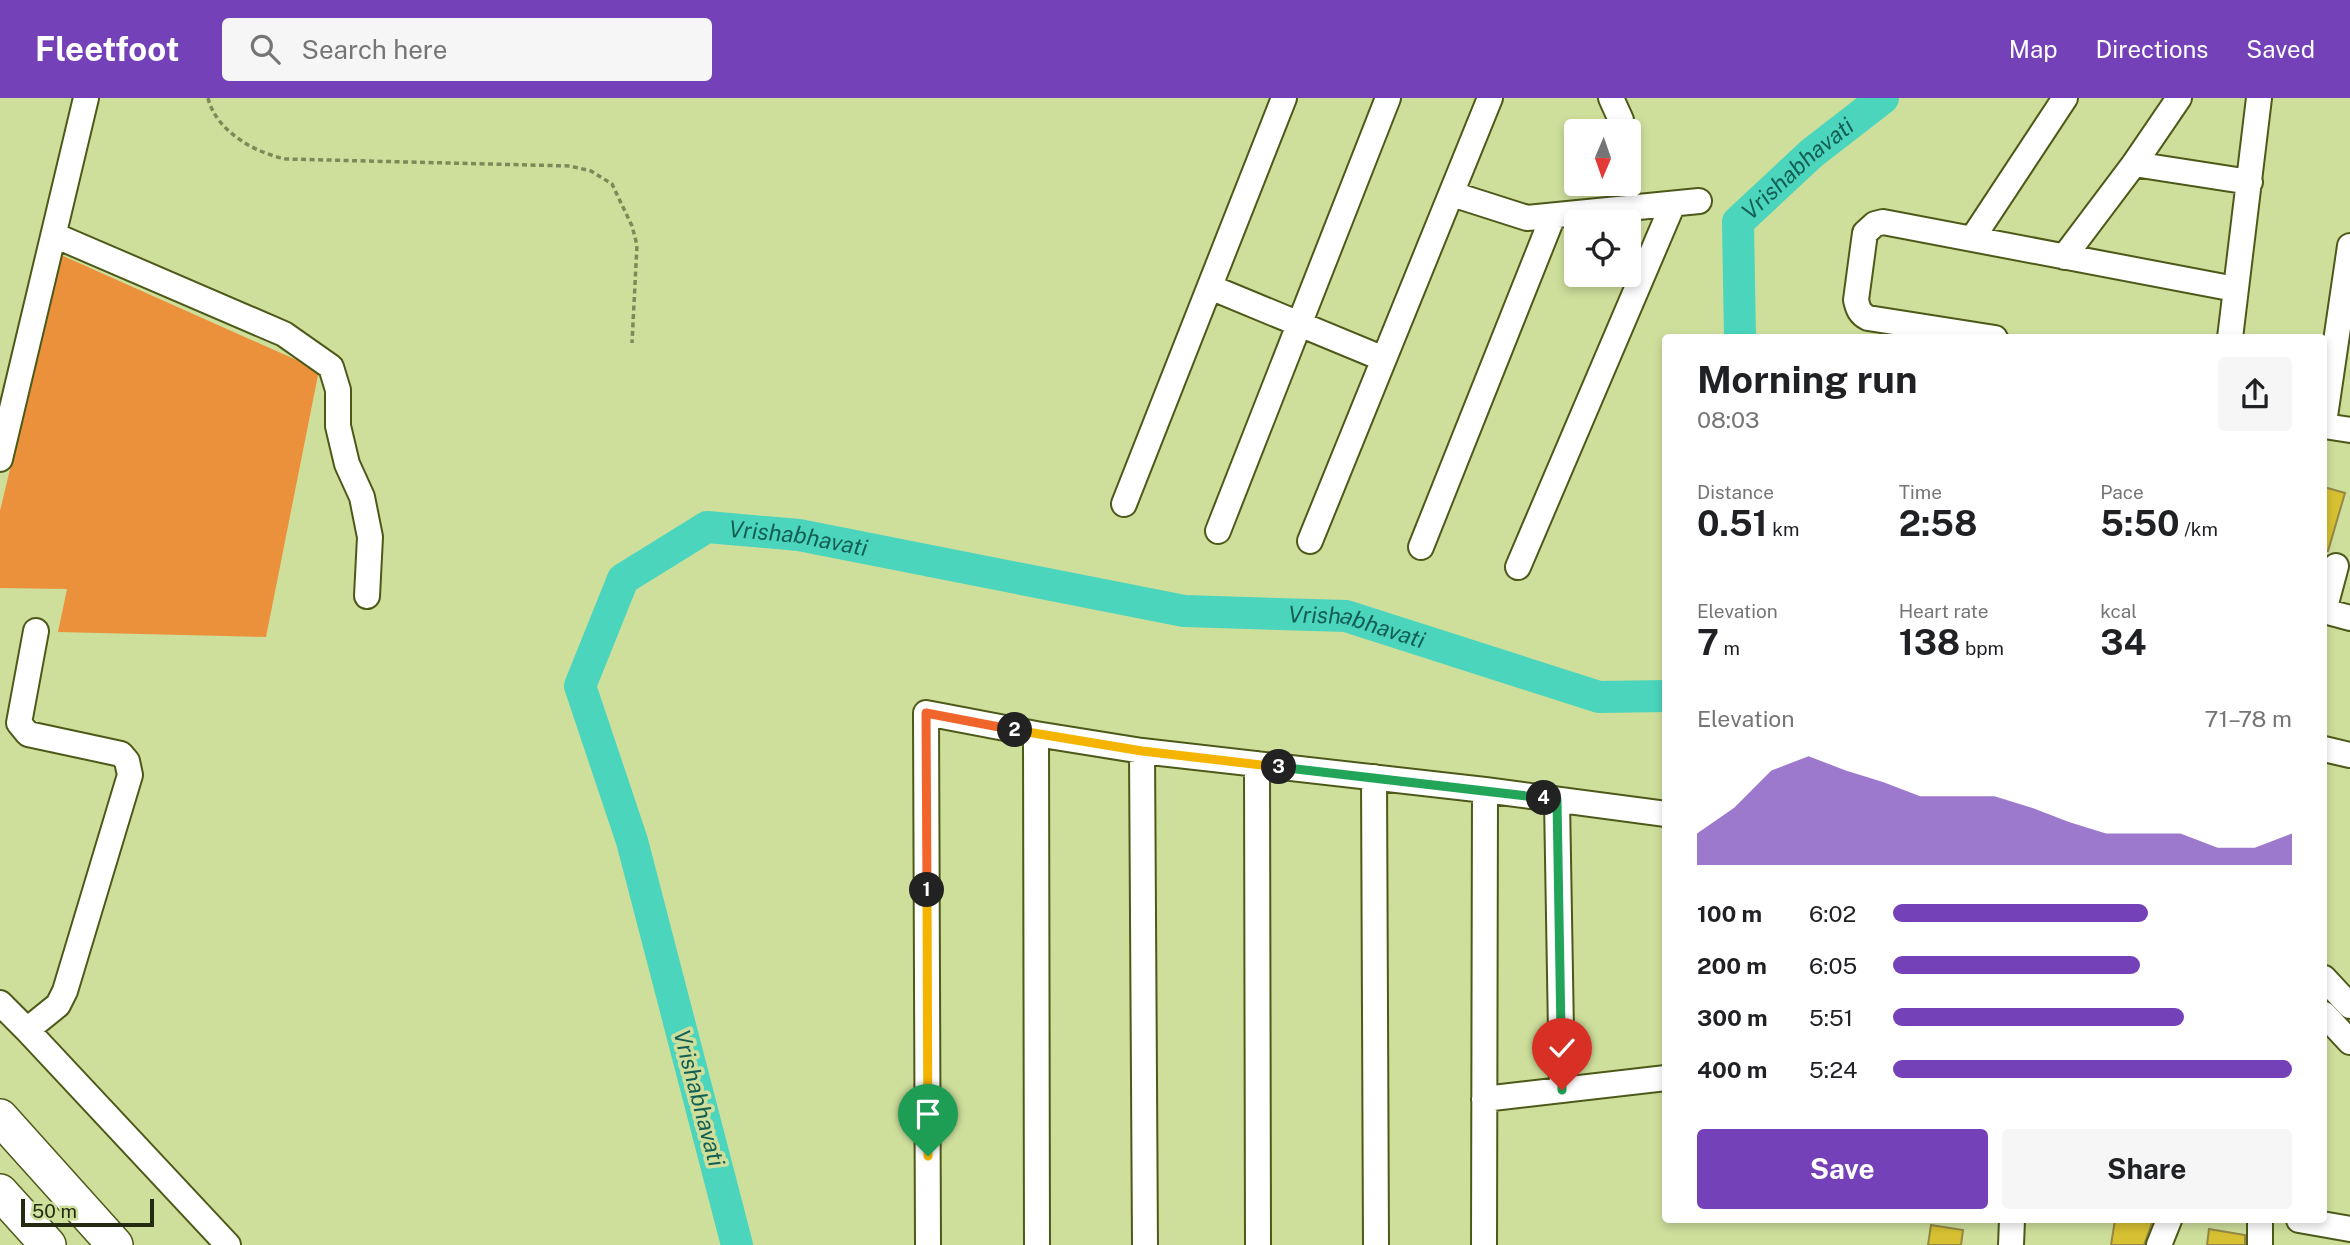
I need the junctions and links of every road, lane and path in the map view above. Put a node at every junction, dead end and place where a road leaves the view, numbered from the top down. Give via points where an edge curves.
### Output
1 (86, 98) edge
2 (208, 98) edge
3 (1284, 98) edge
4 (1388, 98) edge
5 (1490, 98) edge
6 (2065, 98) edge
7 (2179, 98) edge
8 (2259, 98) edge
9 (2134, 164) junction
10 (2250, 182) junction
11 (1452, 194) junction
12 (1699, 201) dead end
13 (1673, 204) junction
14 (1553, 216) junction
15 (54, 235) junction
16 (1972, 239) junction
17 (2350, 246) edge
18 (2064, 257) junction
19 (1210, 287) junction
20 (2235, 289) junction
21 (1299, 324) junction
22 (1970, 334) edge
23 (2230, 334) edge
24 (632, 343) dead end
25 (1384, 359) junction
26 (2327, 403) edge
27 (2327, 425) edge
28 (2350, 430) edge
29 (0, 460) edge
30 (1124, 504) dead end
31 (1218, 531) dead end
32 (1310, 541) dead end
33 (1421, 547) dead end
34 (2336, 566) dead end
35 (1518, 567) dead end
36 (367, 596) dead end
37 (2327, 600) edge
38 (2327, 612) edge
39 (2350, 618) edge
40 (36, 631) dead end
41 (1036, 734) junction
42 (2327, 750) edge
43 (1142, 751) junction
44 (2350, 755) edge
45 (1257, 764) junction
46 (1374, 778) junction
47 (1485, 790) junction
48 (1557, 800) junction
49 (1662, 813) edge
50 (2327, 981) edge
51 (0, 1003) edge
52 (2350, 1006) edge
53 (2327, 1017) edge
54 (27, 1030) junction
55 (2350, 1042) edge
56 (1662, 1078) edge
57 (1562, 1090) junction
58 (1484, 1099) junction
59 (0, 1117) edge
60 (0, 1192) edge
61 (2012, 1223) edge
62 (2168, 1223) edge
63 (2260, 1223) edge
64 (2316, 1223) edge
65 (2350, 1229) edge
66 (48, 1245) edge
67 (115, 1245) edge
68 (228, 1245) edge
69 (928, 1245) edge
70 (1037, 1245) edge
71 (1145, 1245) edge
72 (1258, 1245) edge
73 (1376, 1245) edge
74 (1484, 1245) edge
75 (2011, 1245) edge
76 (2159, 1245) edge
77 (2260, 1245) edge

1 - 15 street
2 - 24 path via 224,125 248,145 286,159 570,166 592,172 612,184 637,244
3 - 19 street
4 - 21 street
5 - 11 street
6 - 16 street
7 - 9 street
8 - 10 street
9 - 10 street
9 - 18 street
10 - 20 street
11 - 14 street via 1527,218
11 - 25 street
12 - 13 street
13 - 14 street
13 - 35 street
14 - 33 street
15 - 29 street
15 - 36 street via 284,334 331,367 338,390 338,426 370,537
16 - 18 street
16 - 22 street via 1875,224 1865,233 1856,300 1868,318
17 - 26 street
18 - 20 street
19 - 21 street
19 - 30 street
20 - 23 street
21 - 25 street
21 - 31 street
25 - 32 street
27 - 28 street
34 - 37 street
38 - 39 street
40 - 54 street via 19,723 23,731 121,754 131,775 65,991 58,1005
41 - 43 street
41 - 69 street via 926,713
41 - 70 street
42 - 44 street
43 - 45 street
43 - 71 street
45 - 46 street
45 - 72 street
46 - 47 street
46 - 73 street
47 - 48 street
47 - 58 street
48 - 49 street
48 - 57 street
50 - 52 street
51 - 54 street
53 - 55 street
54 - 68 street
56 - 57 street
57 - 58 street
58 - 74 street
59 - 67 highway
60 - 66 highway
61 - 75 street
62 - 76 street
63 - 77 street
64 - 65 street

